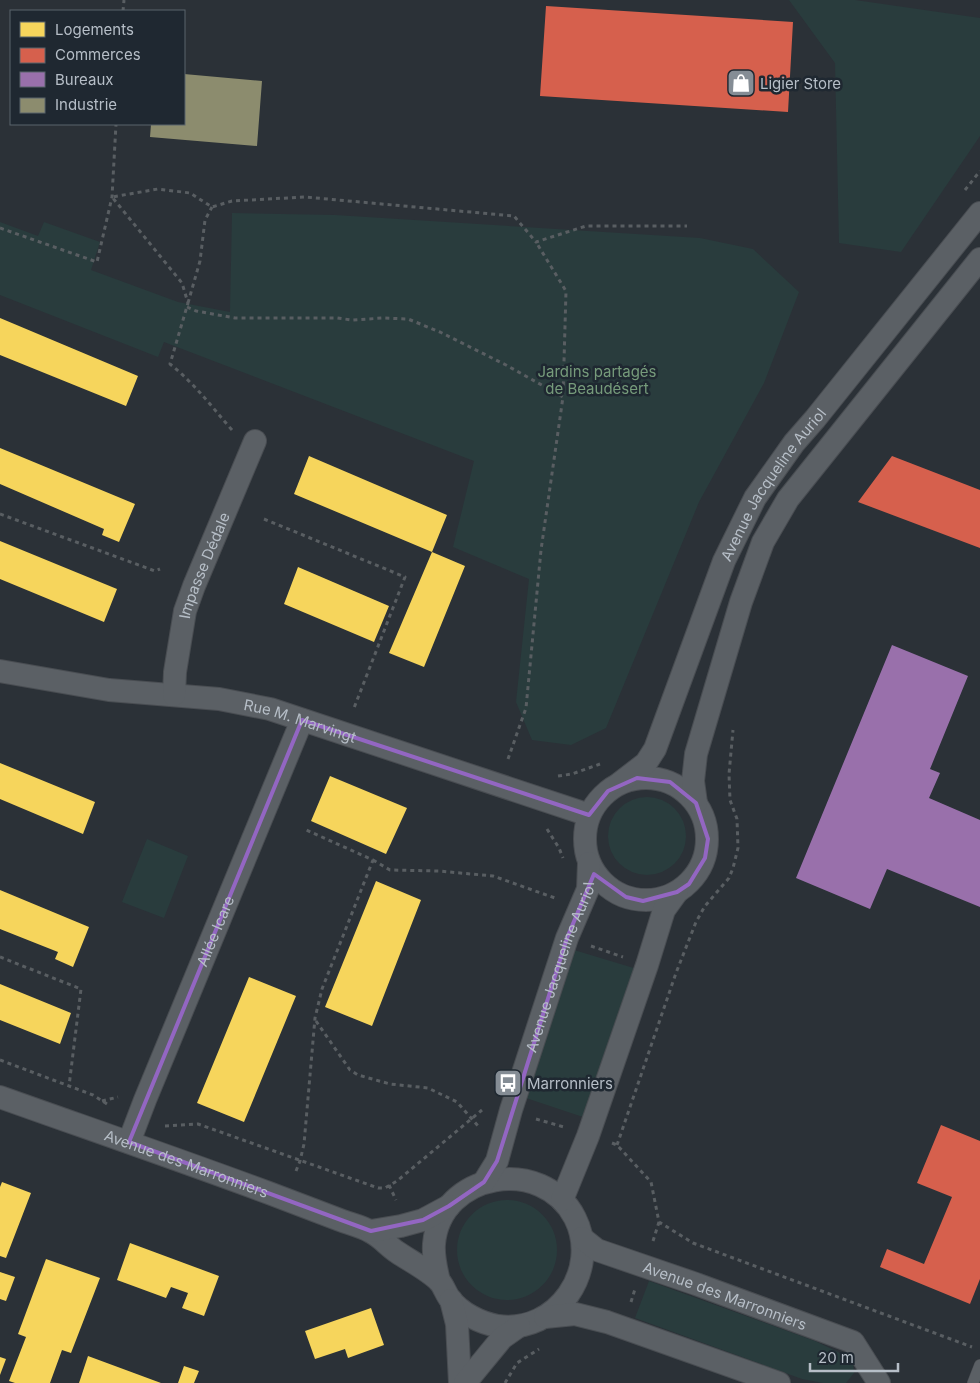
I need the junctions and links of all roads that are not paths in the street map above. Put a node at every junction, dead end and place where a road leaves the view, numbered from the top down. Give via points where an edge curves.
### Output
1 (980, 213) edge
2 (980, 259) edge
3 (255, 441) road end
4 (0, 671) edge
5 (174, 695) junction
6 (302, 720) junction
7 (620, 783) junction
8 (696, 803) junction
9 (589, 814) junction
10 (589, 863) junction
11 (677, 892) junction
12 (0, 1097) edge
13 (129, 1142) junction
14 (484, 1182) junction
15 (562, 1200) junction
16 (449, 1206) junction
17 (370, 1231) junction
18 (582, 1238) junction
19 (445, 1290) junction
20 (545, 1317) junction
21 (518, 1326) junction
22 (980, 1365) edge
23 (460, 1383) edge
24 (465, 1383) edge
25 (779, 1383) edge
26 (878, 1383) edge
27 (973, 1383) edge

1 - 7 street, Avenue Jacqueline Auriol via 794,443 755,498 724,561 655,749 646,763
2 - 8 street, Avenue Jacqueline Auriol via 788,499 763,542 741,602 696,754 693,781
3 - 5 street, Impasse Dédale via 185,611
4 - 5 street, Rue M. Marvingt via 109,690
5 - 6 street, Rue M. Marvingt via 219,699 270,709
6 - 9 street, Rue M. Marvingt
6 - 13 street, Allée Icare
7 - 8 street via 637,778 670,782
7 - 9 street via 597,801
8 - 11 street via 705,820 708,839 705,858 699,872
9 - 10 street via 585,830
10 - 11 street via 611,890 626,897 643,901
10 - 14 street, Avenue Jacqueline Auriol via 588,889 567,938 497,1161
11 - 15 street via 664,910 584,1149
12 - 13 street, Avenue des Marronniers
13 - 17 street, Avenue des Marronniers
14 - 15 street via 505,1178 526,1180
14 - 16 street via 459,1196
15 - 18 street via 575,1218
16 - 17 street, Avenue des Marronniers via 422,1220
16 - 19 street via 439,1223 434,1242 434,1262
17 - 19 street, Avenue des Marronniers
18 - 20 street via 583,1257 572,1292
18 - 26 street, Avenue des Marronniers via 597,1250 853,1342
19 - 21 street via 464,1312 481,1322
19 - 23 street via 458,1331
20 - 21 street
20 - 25 street via 575,1314 606,1322
21 - 24 street via 502,1338
22 - 27 lane

